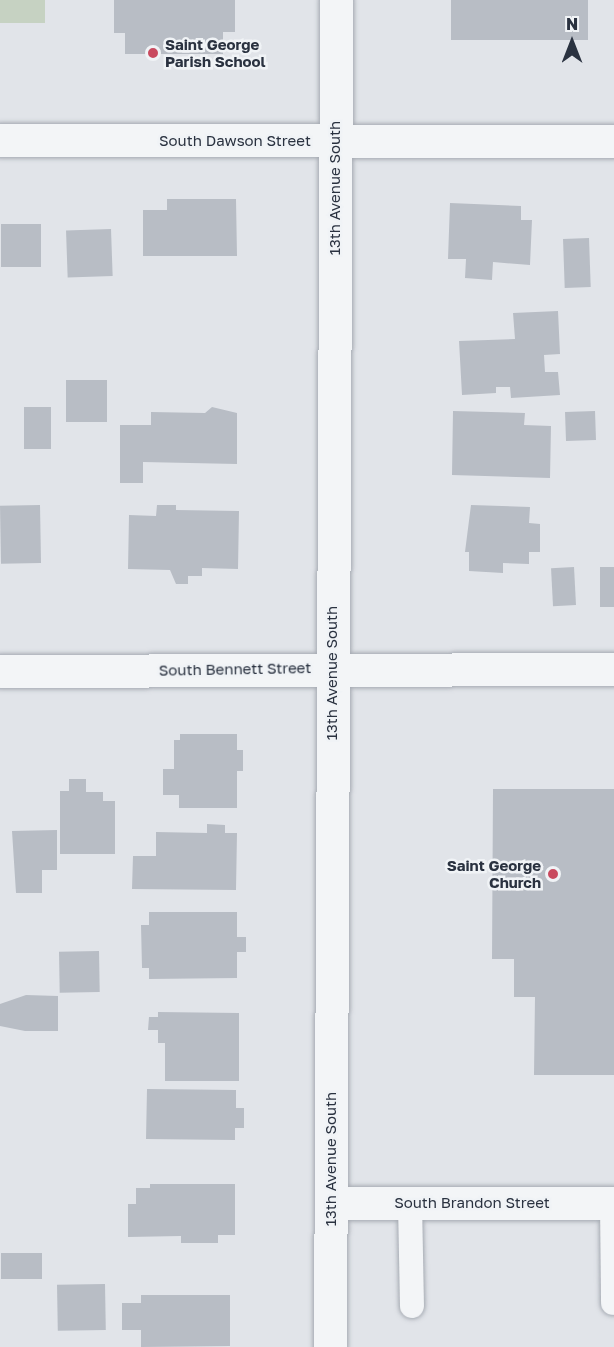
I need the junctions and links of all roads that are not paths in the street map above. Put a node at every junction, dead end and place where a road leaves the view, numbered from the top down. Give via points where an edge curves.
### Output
1 (336, 0) edge
2 (0, 140) edge
3 (335, 141) junction
4 (614, 141) edge
5 (332, 668) junction
6 (614, 669) edge
7 (0, 672) edge
8 (331, 1203) junction
9 (410, 1203) junction
10 (613, 1203) edge
11 (613, 1303) edge
12 (412, 1306) dead end
13 (330, 1347) edge

1 - 3 street, 13th Avenue South
2 - 3 street, South Dawson Street
3 - 4 street, South Dawson Street
3 - 5 street, 13th Avenue South
5 - 6 street, South Bennett Street
5 - 7 street, South Bennett Street
5 - 8 street, 13th Avenue South
8 - 9 street, South Brandon Street
8 - 13 street, 13th Avenue South
9 - 10 street, South Brandon Street
9 - 12 lane
10 - 11 lane

